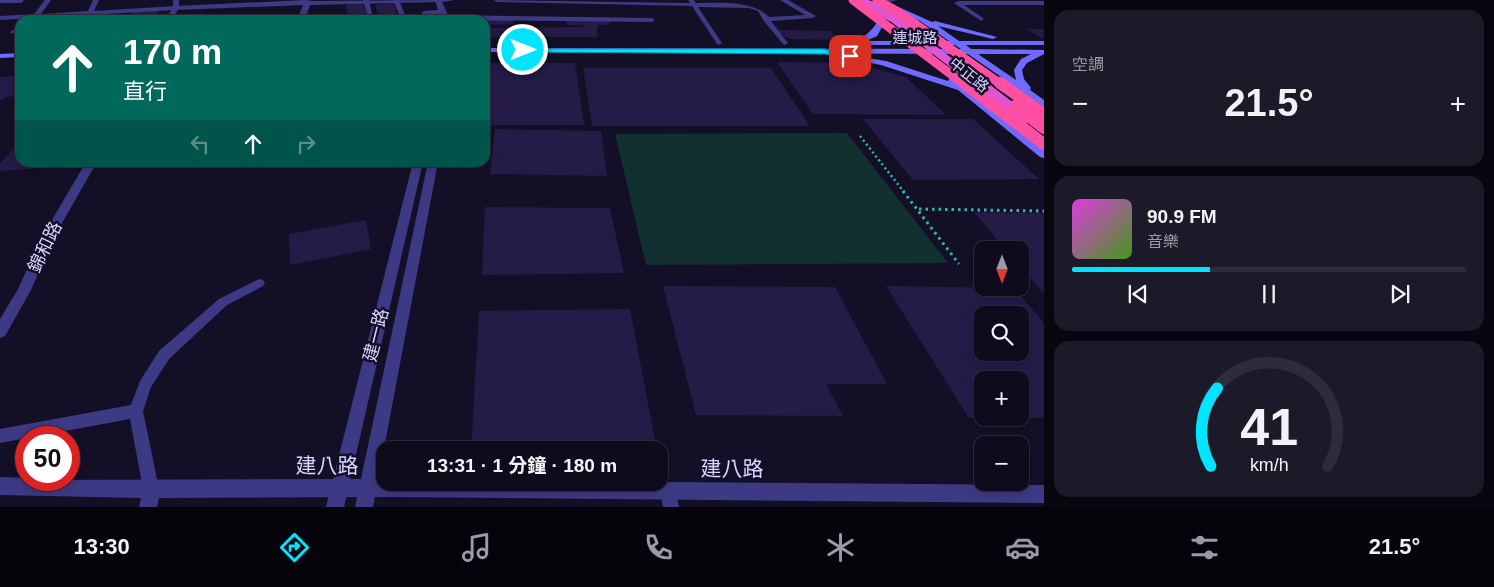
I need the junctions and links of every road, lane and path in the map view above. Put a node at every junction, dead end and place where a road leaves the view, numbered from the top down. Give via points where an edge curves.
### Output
1 (21, 0) edge
2 (48, 0) edge
3 (96, 0) edge
4 (142, 0) edge
5 (176, 0) edge
6 (438, 0) edge
7 (452, 0) edge
8 (497, 0) edge
9 (783, 0) edge
10 (870, 0) edge
11 (880, 0) edge
12 (894, 0) edge
13 (0, 1) edge
14 (308, 1) edge
15 (366, 1) edge
16 (397, 1) edge
17 (858, 1) edge
18 (692, 2) edge
19 (955, 2) edge
20 (1023, 2) edge
21 (1044, 3) edge
22 (176, 8) junction
23 (139, 10) junction
24 (90, 13) junction
25 (424, 13) dead end
26 (37, 15) edge
27 (54, 15) edge
28 (171, 15) edge
29 (303, 15) edge
30 (370, 15) edge
31 (402, 15) edge
32 (434, 15) edge
33 (444, 15) edge
34 (15, 17) edge
35 (0, 18) edge
36 (490, 18) edge
37 (981, 18) dead end
38 (765, 19) junction
39 (923, 19) junction
40 (652, 20) dead end
41 (880, 24) junction
42 (490, 42) edge
43 (905, 42) junction
44 (917, 42) junction
45 (942, 42) junction
46 (718, 43) junction
47 (785, 43) junction
48 (854, 43) junction
49 (958, 43) junction
50 (1043, 47) edge
51 (490, 50) edge
52 (825, 52) junction
53 (954, 52) junction
54 (971, 52) junction
55 (15, 55) edge
56 (0, 56) edge
57 (0, 62) edge
58 (15, 62) edge
59 (1001, 73) junction
60 (962, 89) junction
61 (1041, 101) edge
62 (1044, 114) edge
63 (1044, 120) edge
64 (1044, 128) edge
65 (1044, 133) edge
66 (860, 136) dead end
67 (1044, 144) edge
68 (1044, 155) edge
69 (89, 167) edge
70 (417, 167) edge
71 (432, 167) edge
72 (918, 209) dead end
73 (1044, 211) edge
74 (959, 264) dead end
75 (259, 283) dead end
76 (0, 332) edge
77 (136, 411) junction
78 (0, 436) edge
79 (0, 486) edge
80 (367, 488) junction
81 (151, 489) junction
82 (1044, 494) edge
83 (336, 498) edge
84 (669, 499) edge
85 (148, 507) edge
86 (364, 507) edge

1 - 13 lane
2 - 26 lane
3 - 24 lane
4 - 23 lane
5 - 22 street
6 - 7 lane
6 - 16 street
6 - 33 lane
8 - 18 lane
9 - 38 lane via 813,16
10 - 44 highway, bridge via 894,14
10 - 63 highway, bridge via 933,38
11 - 12 lane
11 - 39 main road, 中正路
11 - 62 highway, bridge
14 - 15 street
14 - 22 street
14 - 29 street
15 - 16 street
15 - 30 lane
16 - 31 lane
17 - 41 main road, 中正路
17 - 44 highway, bridge
17 - 65 highway, bridge via 906,28
17 - 67 highway, bridge
18 - 38 lane via 750,6 760,10
18 - 46 lane
19 - 20 lane
19 - 37 lane
20 - 21 lane
22 - 23 lane
22 - 28 street
23 - 24 lane
24 - 27 lane
25 - 32 lane
34 - 35 lane
36 - 40 lane
38 - 47 lane
39 - 49 main road, 中正路
39 - 50 main road
41 - 43 main road, 中正路
41 - 48 main road via 874,34
42 - 46 main road, 連城路
43 - 44 main road, 中正路
43 - 48 main road, 連城路
44 - 45 main road, 連城路
44 - 52 main road, 連城路
44 - 53 main road, 連城路 via 930,52
44 - 60 main road, 中正路
44 - 64 highway, bridge
45 - 49 main road, 連城路
45 - 53 street
46 - 47 main road, 連城路
47 - 48 main road, 連城路
49 - 50 main road, 連城路
49 - 54 main road, 中正路
50 - 54 main road, 連城路
50 - 61 main road via 1024,61 1018,70 1020,80
51 - 52 main road, 連城路
52 - 60 main road via 883,63
53 - 54 main road, 連城路
53 - 59 main road via 970,62
54 - 59 main road, 中正路
55 - 56 main road
57 - 58 main road
59 - 61 main road, 中正路
60 - 68 main road, 中正路
66 - 74 path
69 - 76 street, 錦和路 via 48,237
70 - 83 street, 建一路
71 - 80 street, 建一路
72 - 73 path
75 - 77 lane via 223,302 164,355 144,385
77 - 78 lane
77 - 81 lane
79 - 81 street, 建八路
80 - 83 street, 建八路
80 - 84 street, 建八路
80 - 86 street, 建一路
81 - 83 street, 建八路
81 - 85 street
82 - 84 street, 建八路

